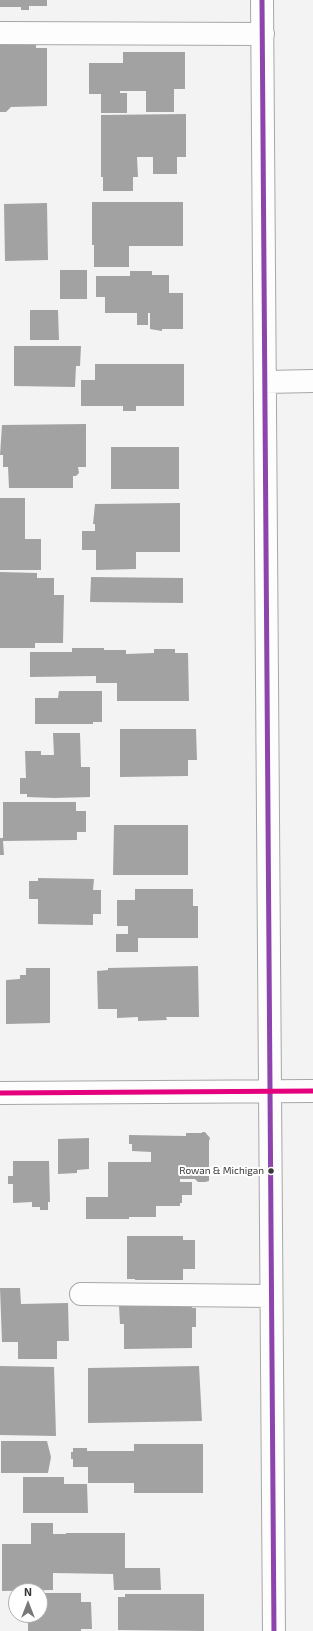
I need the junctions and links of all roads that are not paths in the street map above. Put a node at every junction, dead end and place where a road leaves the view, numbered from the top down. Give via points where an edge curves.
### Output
1 (262, 0) edge
2 (0, 33) edge
3 (263, 34) junction
4 (313, 381) edge
5 (265, 382) junction
6 (313, 1091) edge
7 (270, 1092) junction
8 (0, 1093) edge
9 (81, 1294) dead end
10 (271, 1296) junction
11 (274, 1631) edge

1 - 3 street
2 - 3 street
3 - 5 street
4 - 5 street
5 - 7 street
6 - 7 street
7 - 8 street
7 - 10 street
9 - 10 street
10 - 11 street

